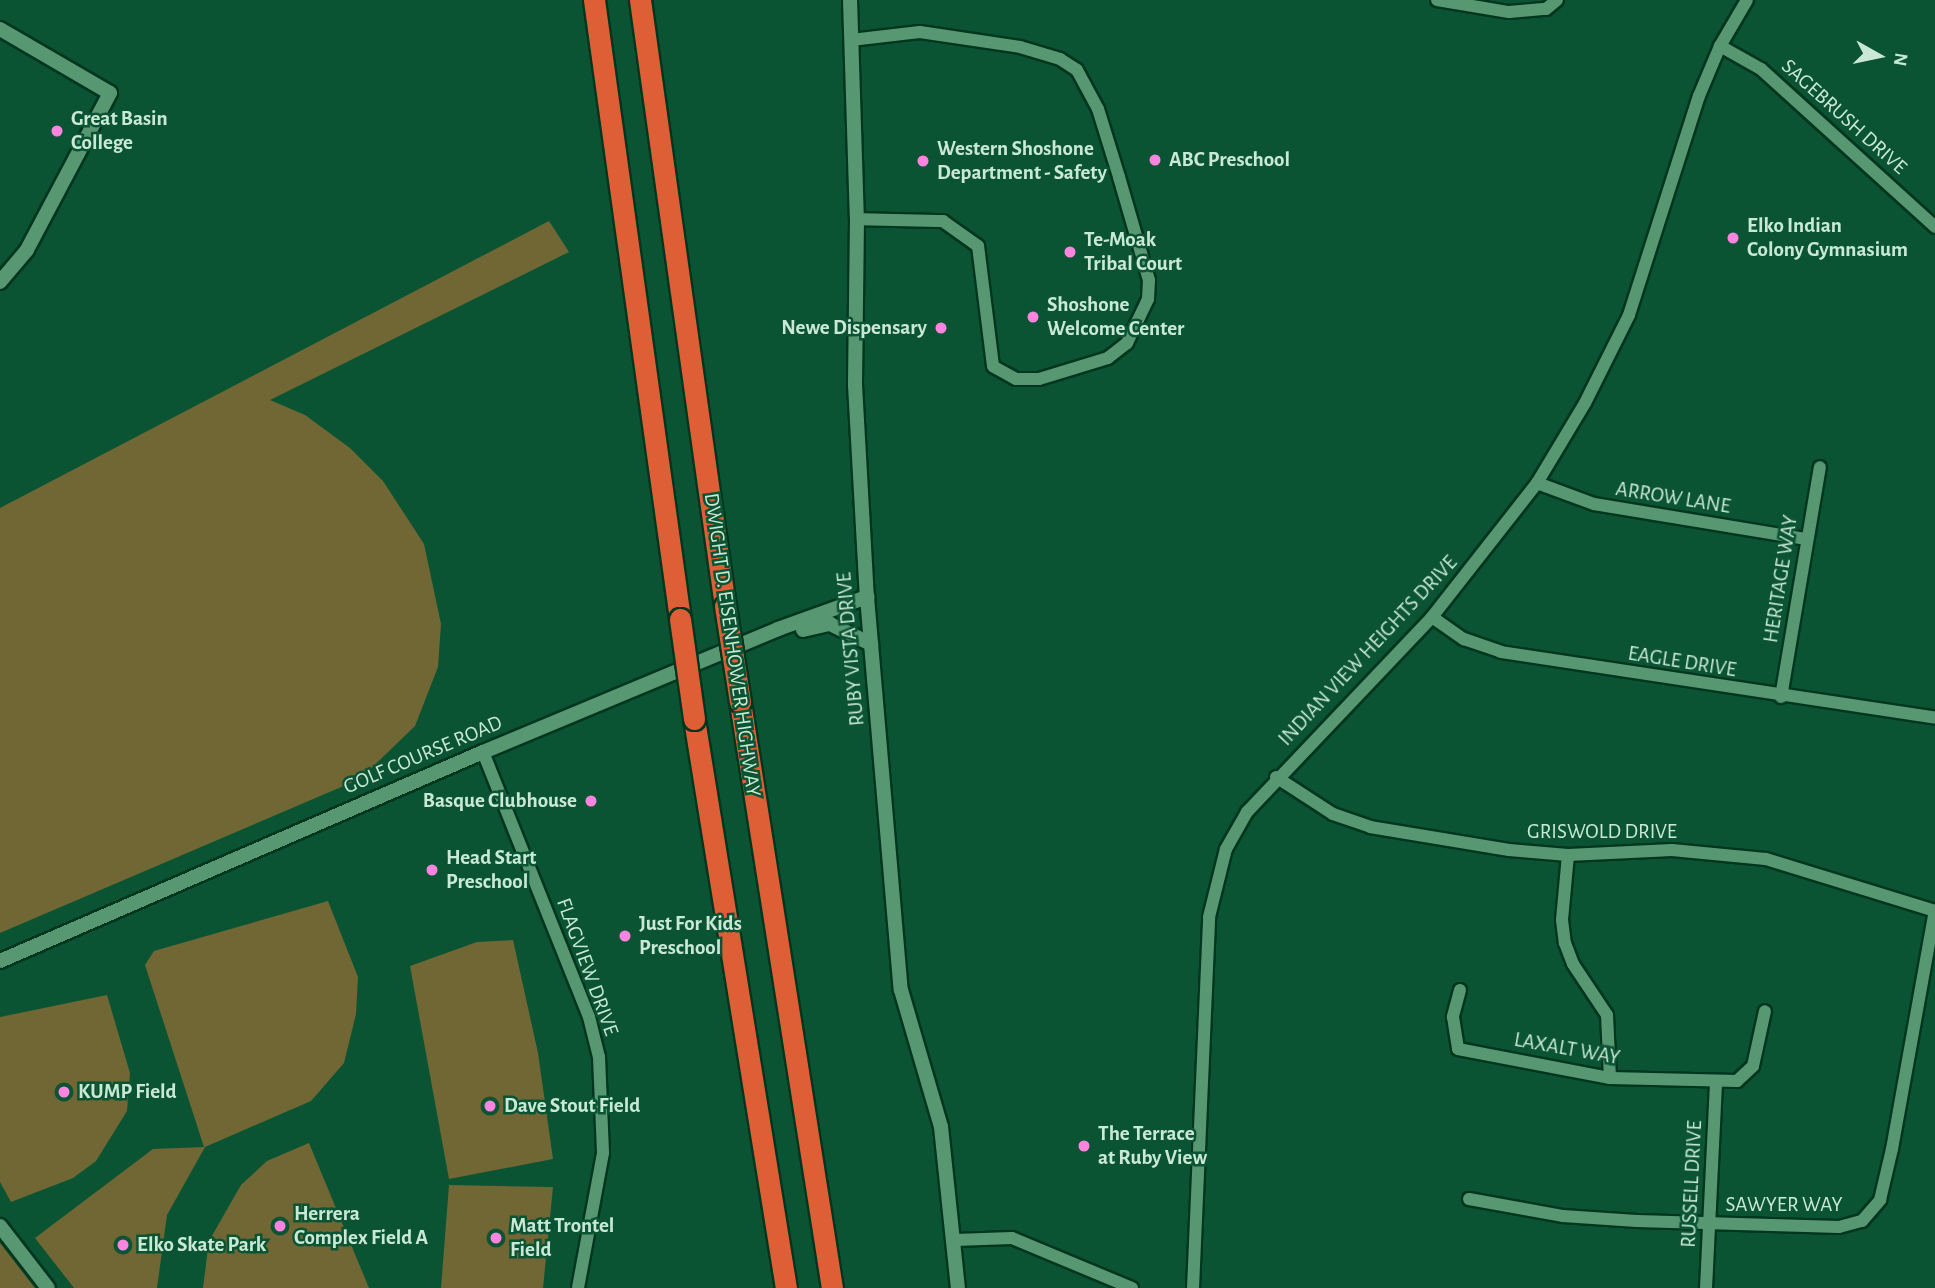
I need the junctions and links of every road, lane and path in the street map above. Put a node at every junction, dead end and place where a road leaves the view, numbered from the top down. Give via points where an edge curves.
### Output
1 (594, 0) edge
2 (640, 0) edge
3 (850, 0) edge
4 (1437, 0) edge
5 (1557, 0) edge
6 (1747, 0) edge
7 (0, 29) edge
8 (851, 40) junction
9 (1720, 46) junction
10 (857, 219) junction
11 (1935, 227) edge
12 (0, 282) edge
13 (1820, 467) dead end
14 (1537, 483) junction
15 (1805, 539) junction
16 (867, 597) junction
17 (1432, 617) junction
18 (747, 642) junction
19 (871, 644) junction
20 (1781, 697) junction
21 (1935, 718) edge
22 (483, 751) junction
23 (1276, 777) junction
24 (1568, 855) junction
25 (1935, 911) edge
26 (0, 961) edge
27 (1460, 990) dead end
28 (1765, 1012) dead end
29 (1610, 1078) junction
30 (1716, 1082) junction
31 (1469, 1199) dead end
32 (1709, 1224) junction
33 (0, 1226) edge
34 (955, 1240) junction
35 (48, 1288) edge
36 (578, 1288) edge
37 (786, 1288) edge
38 (832, 1288) edge
39 (958, 1288) edge
40 (1132, 1288) edge
41 (1192, 1288) edge
42 (1706, 1288) edge

1 - 37 highway, bridge via 694,719
2 - 38 highway, DWIGHT D. EISENHOWER HIGHWAY, bridge via 725,606
3 - 8 street, RUBY VISTA DRIVE
4 - 5 street via 1509,12 1546,9
6 - 9 street, INDIAN VIEW HEIGHTS DRIVE
7 - 12 street via 110,93 27,250
8 - 10 street, RUBY VISTA DRIVE
8 - 10 street via 920,32 1020,47 1060,59 1077,70 1098,109 1149,280 1148,299 1127,343 1108,358 1039,379 1016,379 993,366 978,246 943,221
9 - 11 street, SAGEBRUSH DRIVE via 1762,69
9 - 14 street, INDIAN VIEW HEIGHTS DRIVE via 1687,128 1629,314 1585,403
10 - 16 street, RUBY VISTA DRIVE via 855,385
13 - 15 street, HERITAGE WAY
14 - 15 street, ARROW LANE via 1594,504
14 - 17 street, INDIAN VIEW HEIGHTS DRIVE
15 - 20 street, HERITAGE WAY
16 - 18 street, GOLF COURSE ROAD
16 - 19 street, RUBY VISTA DRIVE
17 - 20 street, EAGLE DRIVE via 1464,639 1501,652
17 - 23 street, INDIAN VIEW HEIGHTS DRIVE
18 - 19 street via 830,624
18 - 22 street, GOLF COURSE ROAD
19 - 34 street, RUBY VISTA DRIVE via 901,990 940,1126
20 - 21 street, EAGLE DRIVE
22 - 26 street, GOLF COURSE ROAD
22 - 36 street, FLAGVIEW DRIVE via 589,1017 599,1057 603,1153
23 - 24 street, GRISWOLD DRIVE via 1333,814 1362,824 1509,850
23 - 41 street, INDIAN VIEW HEIGHTS DRIVE via 1236,829 1212,897
24 - 25 street, GRISWOLD DRIVE via 1672,850 1766,859
24 - 29 street via 1562,920 1565,943 1606,1015 1611,1034
25 - 32 street, SAWYER WAY via 1892,1149 1880,1200 1872,1212 1861,1221 1839,1227
27 - 29 street, LAXALT WAY via 1453,1017 1458,1049
28 - 30 street, LAXALT WAY via 1753,1066 1737,1081
29 - 30 street, LAXALT WAY
30 - 32 street, RUSSELL DRIVE
31 - 32 street, SAWYER WAY via 1563,1216
32 - 42 street, RUSSELL DRIVE
33 - 35 street
34 - 39 street, RUBY VISTA DRIVE
34 - 40 street via 1012,1238

